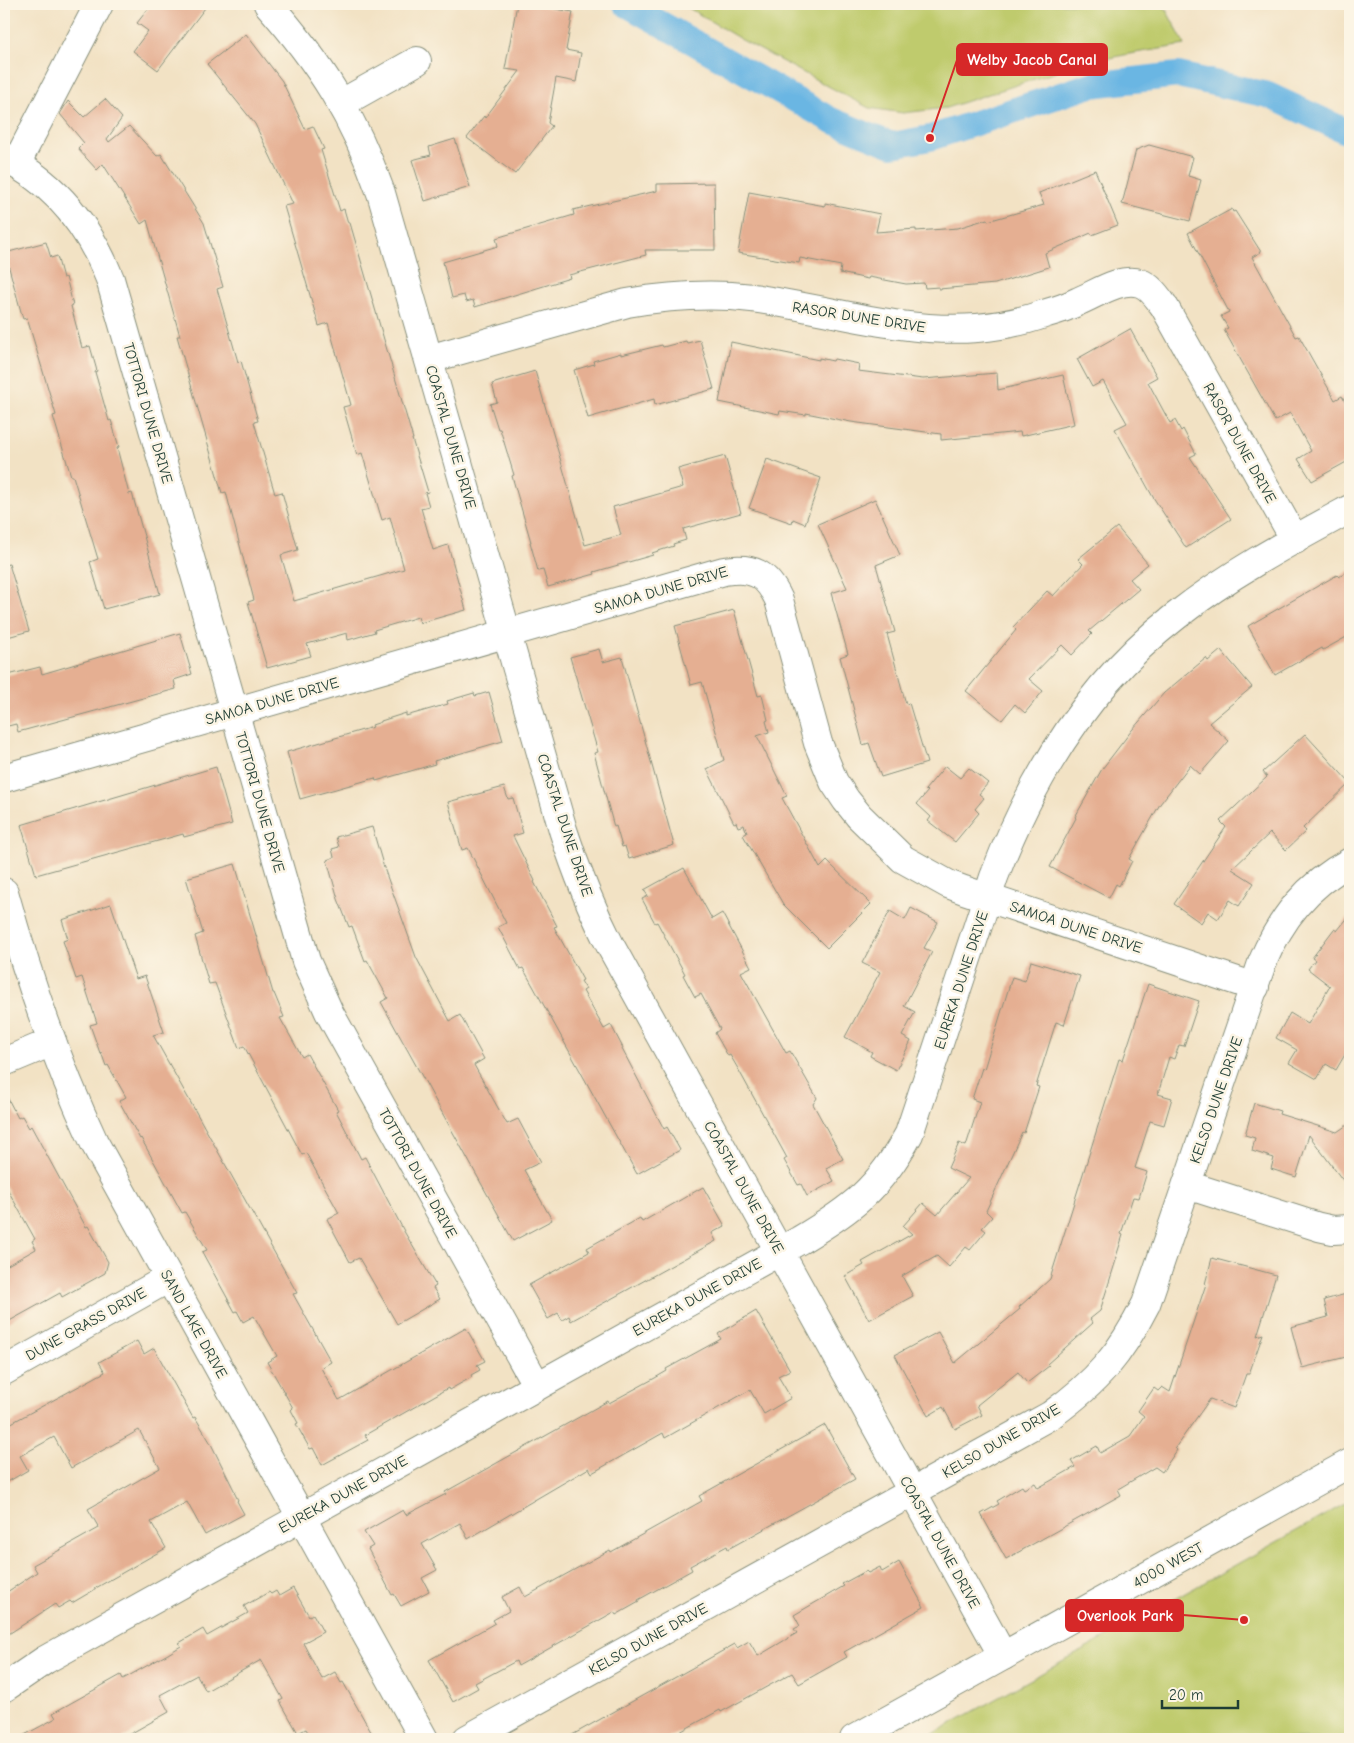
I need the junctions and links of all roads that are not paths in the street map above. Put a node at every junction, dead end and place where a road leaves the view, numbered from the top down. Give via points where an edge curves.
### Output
1 (99, 4) edge
2 (268, 4) edge
3 (416, 61) dead end
4 (342, 103) junction
5 (10, 161) edge
6 (429, 359) junction
7 (1350, 508) edge
8 (1295, 540) junction
9 (508, 633) junction
10 (234, 712) junction
11 (4, 778) edge
12 (1350, 862) edge
13 (4, 892) edge
14 (988, 898) junction
15 (1255, 987) junction
16 (52, 1042) junction
17 (4, 1062) edge
18 (1187, 1185) junction
19 (1350, 1229) edge
20 (779, 1251) junction
21 (169, 1278) junction
22 (4, 1371) edge
23 (536, 1386) junction
24 (1350, 1463) edge
25 (912, 1492) junction
26 (301, 1518) junction
27 (1003, 1656) junction
28 (4, 1688) edge
29 (424, 1739) edge
30 (467, 1739) edge
31 (854, 1739) edge

1 - 5 street
2 - 4 street, COASTAL DUNE DRIVE via 294,33
3 - 4 street
4 - 6 street, COASTAL DUNE DRIVE via 381,193
5 - 10 street, TOTTORI DUNE DRIVE via 37,178 73,213 107,271
6 - 8 street, RASOR DUNE DRIVE via 627,303 658,298 752,298 909,327 978,328 1012,323 1053,311 1119,284 1140,283 1149,288 1164,306
6 - 9 street, COASTAL DUNE DRIVE
7 - 8 street, EUREKA DUNE DRIVE
8 - 14 street, EUREKA DUNE DRIVE via 1176,616 1114,675 1082,714 1040,775 1009,838
9 - 10 street, SAMOA DUNE DRIVE
9 - 14 street, SAMOA DUNE DRIVE via 724,571 736,569 760,574 779,600 818,743 831,776 846,800 903,858 948,884
9 - 20 street, COASTAL DUNE DRIVE via 563,830 591,908
10 - 11 street, SAMOA DUNE DRIVE
10 - 23 street, TOTTORI DUNE DRIVE via 297,934 317,987
12 - 15 street, KELSO DUNE DRIVE via 1317,884 1284,920 1271,941
13 - 16 street, SAND LAKE DRIVE via 22,957
14 - 15 street, SAMOA DUNE DRIVE
14 - 20 street, EUREKA DUNE DRIVE via 918,1112 898,1155 879,1180 850,1208
15 - 18 street, KELSO DUNE DRIVE
16 - 17 street
16 - 21 street, SAND LAKE DRIVE via 94,1142
18 - 19 street via 1318,1228
18 - 25 street, KELSO DUNE DRIVE via 1146,1304 1133,1330 1097,1378 1051,1415
20 - 23 street, EUREKA DUNE DRIVE
20 - 25 street, COASTAL DUNE DRIVE
21 - 22 street, DUNE GRASS DRIVE
21 - 26 street, SAND LAKE DRIVE
23 - 26 street, EUREKA DUNE DRIVE
24 - 27 street, 4000 WEST
25 - 27 street, COASTAL DUNE DRIVE
25 - 30 street, KELSO DUNE DRIVE
26 - 28 street, EUREKA DUNE DRIVE via 45,1660
26 - 29 street, SAND LAKE DRIVE
27 - 31 street, 4000 WEST

